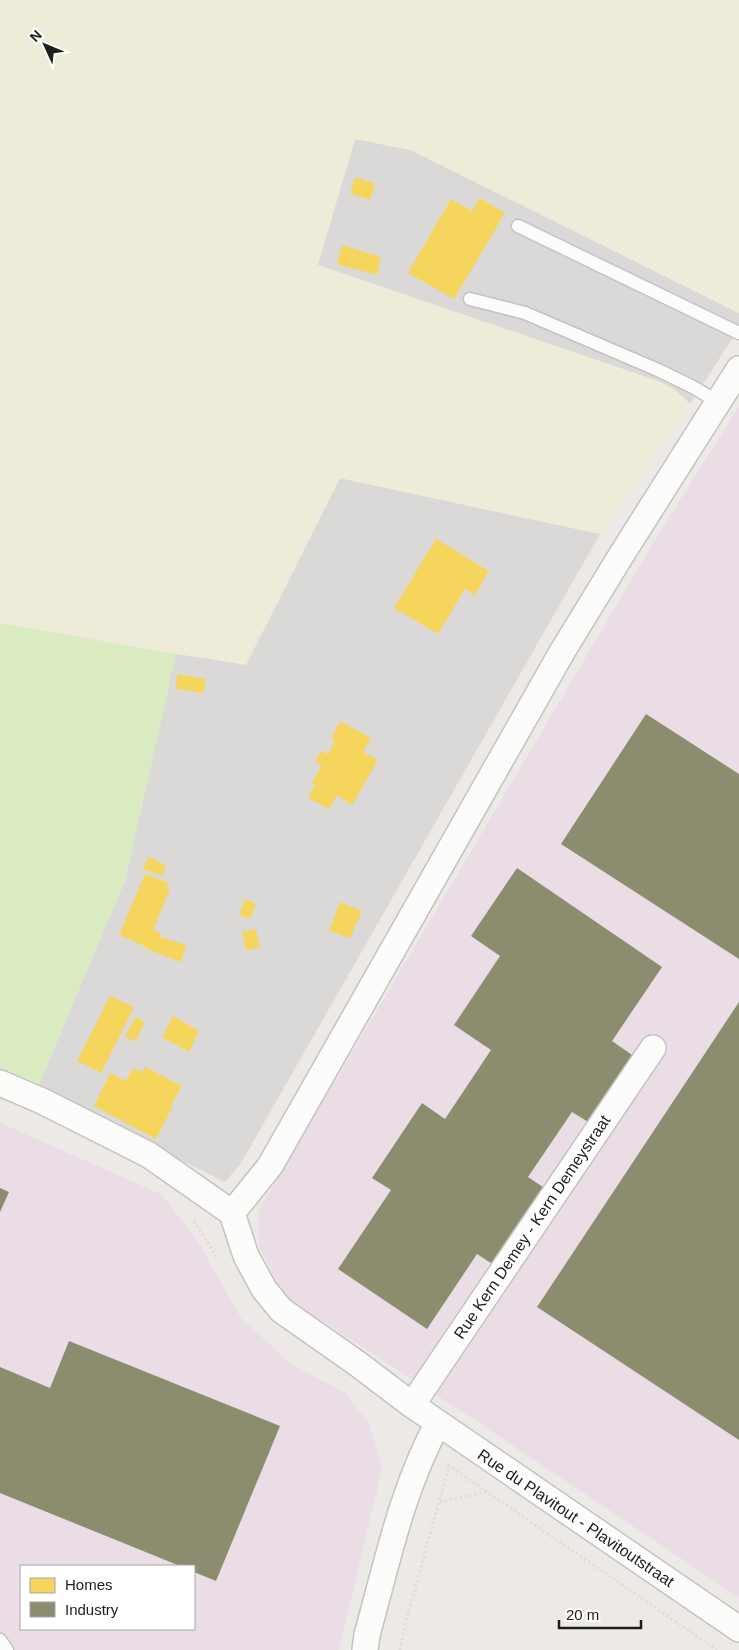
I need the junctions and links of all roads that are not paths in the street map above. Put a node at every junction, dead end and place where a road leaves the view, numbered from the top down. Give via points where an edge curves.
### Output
1 (518, 226) dead end
2 (470, 299) dead end
3 (739, 333) edge
4 (739, 369) edge
5 (718, 402) junction
6 (653, 1048) dead end
7 (0, 1082) edge
8 (232, 1213) junction
9 (412, 1405) junction
10 (438, 1423) junction
11 (739, 1629) edge
12 (0, 1640) edge
13 (7, 1650) edge
14 (365, 1650) edge

1 - 3 lane
2 - 5 lane via 525,313 658,370
4 - 5 street
5 - 8 street via 562,652 270,1166
6 - 9 street, Rue Kern Demey - Kern Demeystraat
7 - 8 street via 149,1155
8 - 9 street, Rue du Plavitout - Plavitoutstraat via 246,1256 264,1289 281,1310
9 - 10 street, Rue du Plavitout - Plavitoutstraat
10 - 11 street, Rue du Plavitout - Plavitoutstraat
10 - 14 street via 405,1498
12 - 13 lane

